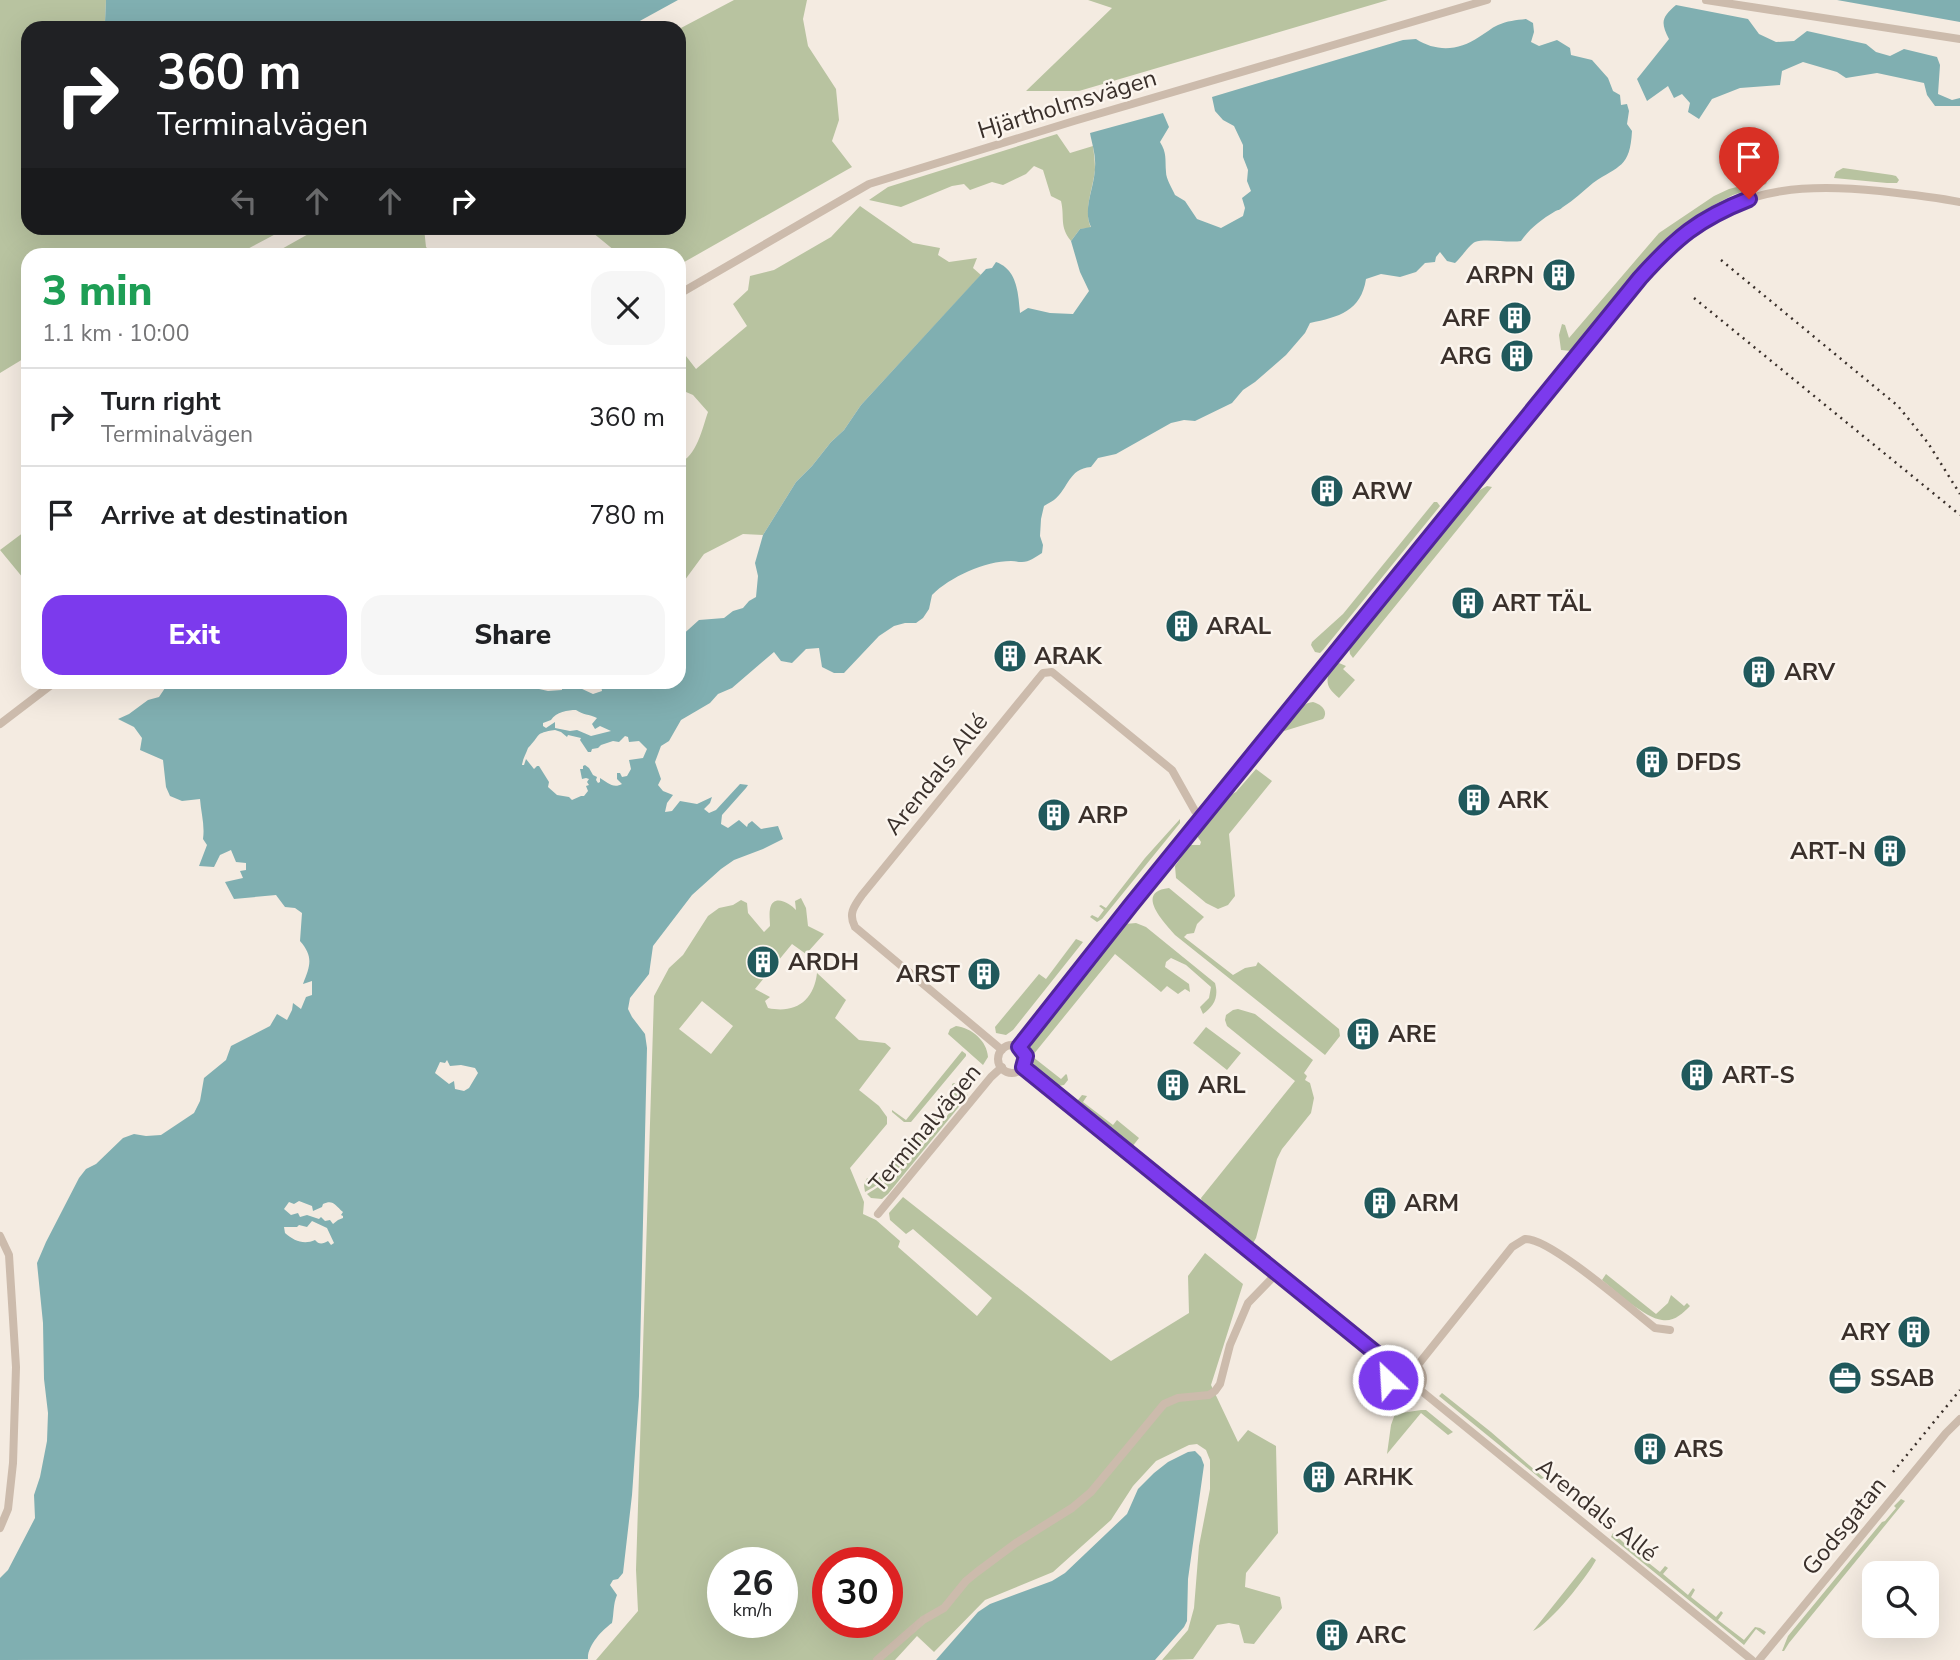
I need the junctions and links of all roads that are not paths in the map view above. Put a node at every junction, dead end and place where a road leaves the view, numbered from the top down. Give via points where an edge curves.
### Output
1 (1487, 0) edge
2 (1706, 0) edge
3 (1960, 39) edge
4 (1960, 202) edge
5 (686, 290) edge
6 (46, 689) edge
7 (0, 724) edge
8 (1201, 817) junction
9 (1019, 1047) junction
10 (1002, 1050) junction
11 (1002, 1067) junction
12 (1023, 1067) junction
13 (878, 1214) dead end
14 (0, 1236) edge
15 (1277, 1273) junction
16 (1670, 1330) dead end
17 (1417, 1366) junction
18 (1393, 1367) junction
19 (1419, 1389) junction
20 (1960, 1419) edge
21 (0, 1528) edge
22 (877, 1660) edge
23 (1752, 1660) edge
24 (1759, 1660) edge

1 - 5 street, Hjärtholmsvägen via 869,184
2 - 3 street
4 - 8 street via 1913,194 1797,188 1723,209 1687,231 1640,278
6 - 7 street
8 - 9 street
8 - 10 street, Arendals Allé via 1172,769 1052,672 1043,673 852,911 855,927
9 - 10 street via 1010,1045
9 - 12 street via 1026,1056
10 - 11 street
11 - 12 street via 1013,1072
11 - 13 street, Terminalvägen
12 - 15 street
14 - 21 street via 9,1255 16,1367 13,1463 8,1509
15 - 18 street
15 - 22 street via 1248,1303 1215,1391 1164,1404 1091,1493 977,1572 944,1608
16 - 17 street via 1655,1328 1562,1255 1539,1241 1525,1239 1505,1256
17 - 18 street via 1405,1362
17 - 19 street via 1423,1377
18 - 19 street via 1389,1383 1395,1393 1408,1396
19 - 23 street, Arendals Allé
20 - 24 street, Godsgatan

